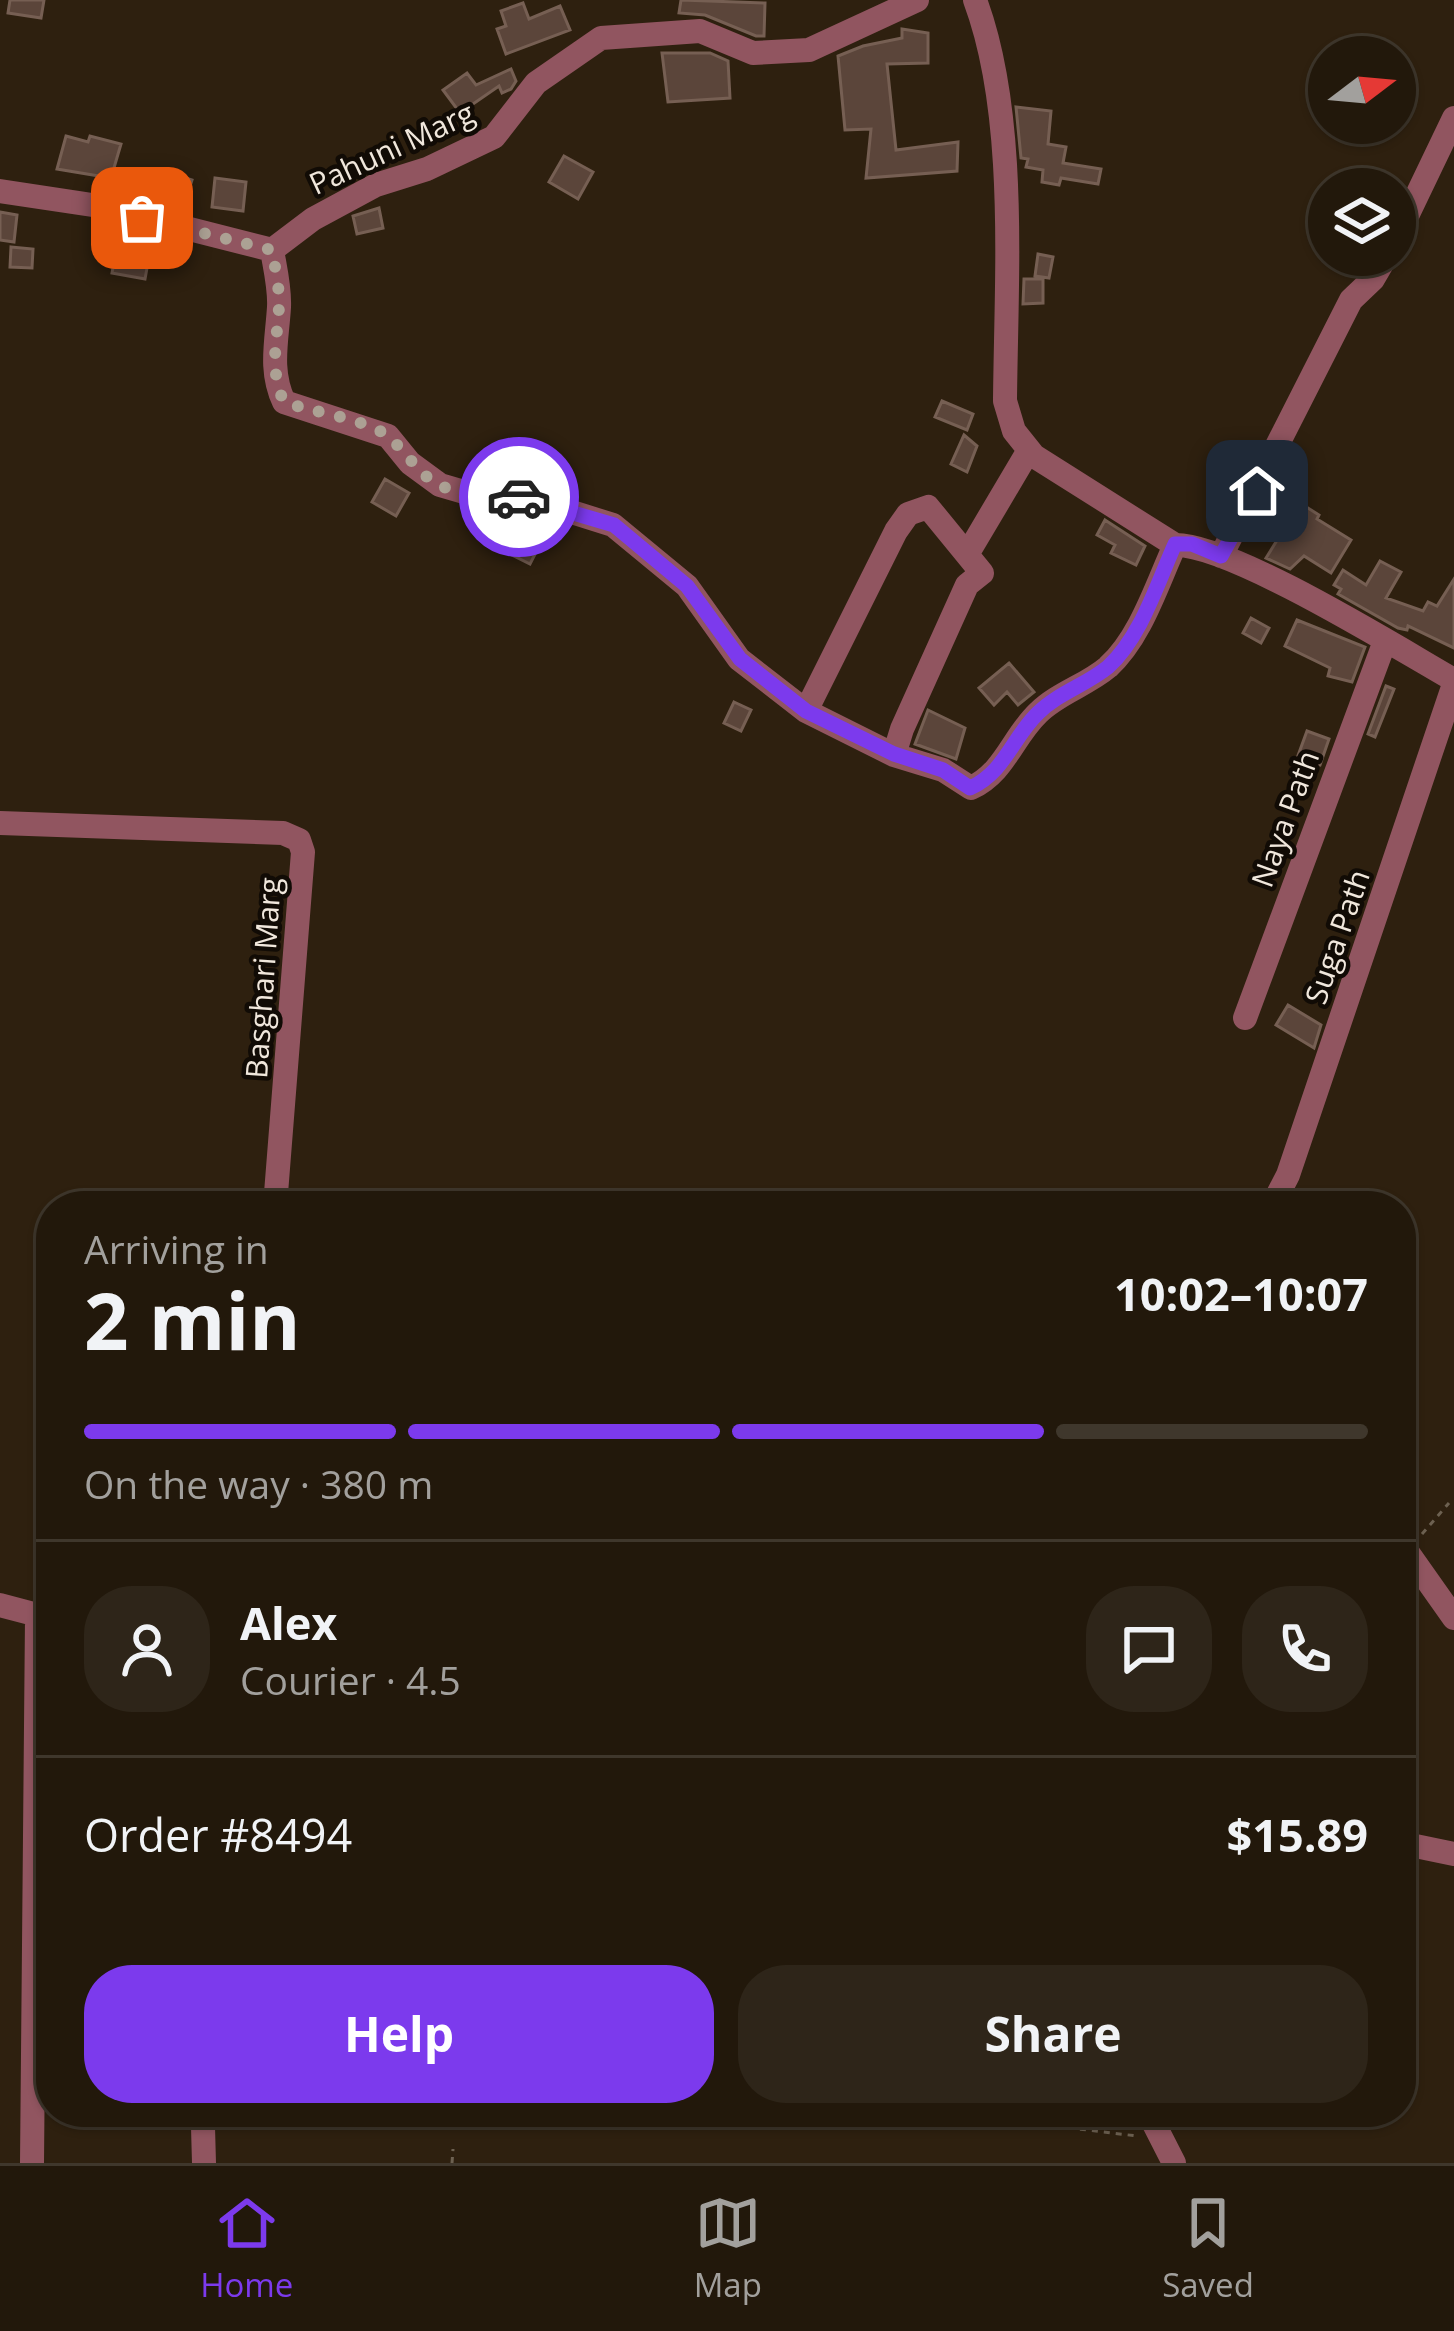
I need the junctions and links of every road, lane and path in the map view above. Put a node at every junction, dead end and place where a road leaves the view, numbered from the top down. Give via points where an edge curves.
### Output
1 (917, 0) edge
2 (975, 0) edge
3 (1454, 118) edge
4 (0, 191) edge
5 (1416, 197) edge
6 (272, 250) junction
7 (1374, 276) edge
8 (1029, 450) junction
9 (1175, 544) junction
10 (968, 553) junction
11 (1221, 556) junction
12 (1385, 641) junction
13 (1454, 682) edge
14 (806, 711) junction
15 (894, 754) junction
16 (0, 823) edge
17 (1245, 1018) dead end
18 (275, 1191) edge
19 (1280, 1191) edge
20 (1448, 1503) dead end
21 (1416, 1535) edge
22 (1416, 1564) edge
23 (0, 1605) edge
24 (36, 1616) edge
25 (1454, 1618) edge
26 (1416, 1846) edge
27 (1454, 1854) edge
28 (36, 1981) edge
29 (1062, 2127) edge
30 (1156, 2127) edge
31 (203, 2128) dead end
32 (1162, 2139) junction
33 (453, 2149) dead end
34 (32, 2163) edge
35 (204, 2163) edge
36 (452, 2163) edge
37 (1174, 2163) edge

1 - 6 street, Pahuni Marg via 809,50 754,53 700,31 601,38 536,83 494,136 376,185
2 - 8 street via 991,42 999,106 1005,401
3 - 5 street
4 - 6 street via 99,206
6 - 14 street via 280,302 274,356 284,402 388,436 440,485 505,491 614,525 687,586 740,659
7 - 11 street via 1351,300
8 - 9 street
8 - 10 street
9 - 11 street
9 - 15 street via 1124,649 1034,716 989,780 970,788
10 - 14 street via 928,507 908,514
10 - 15 street via 982,573 967,585
11 - 12 street
12 - 13 street
12 - 17 street, Naya Path
13 - 19 street, Suga Path
14 - 15 street
16 - 18 street, Basghari Marg via 283,833 299,840 299,933
20 - 21 path
22 - 25 street
23 - 24 street
26 - 27 street
28 - 34 street
29 - 32 path
30 - 32 street
31 - 35 street
32 - 37 street
33 - 36 path

